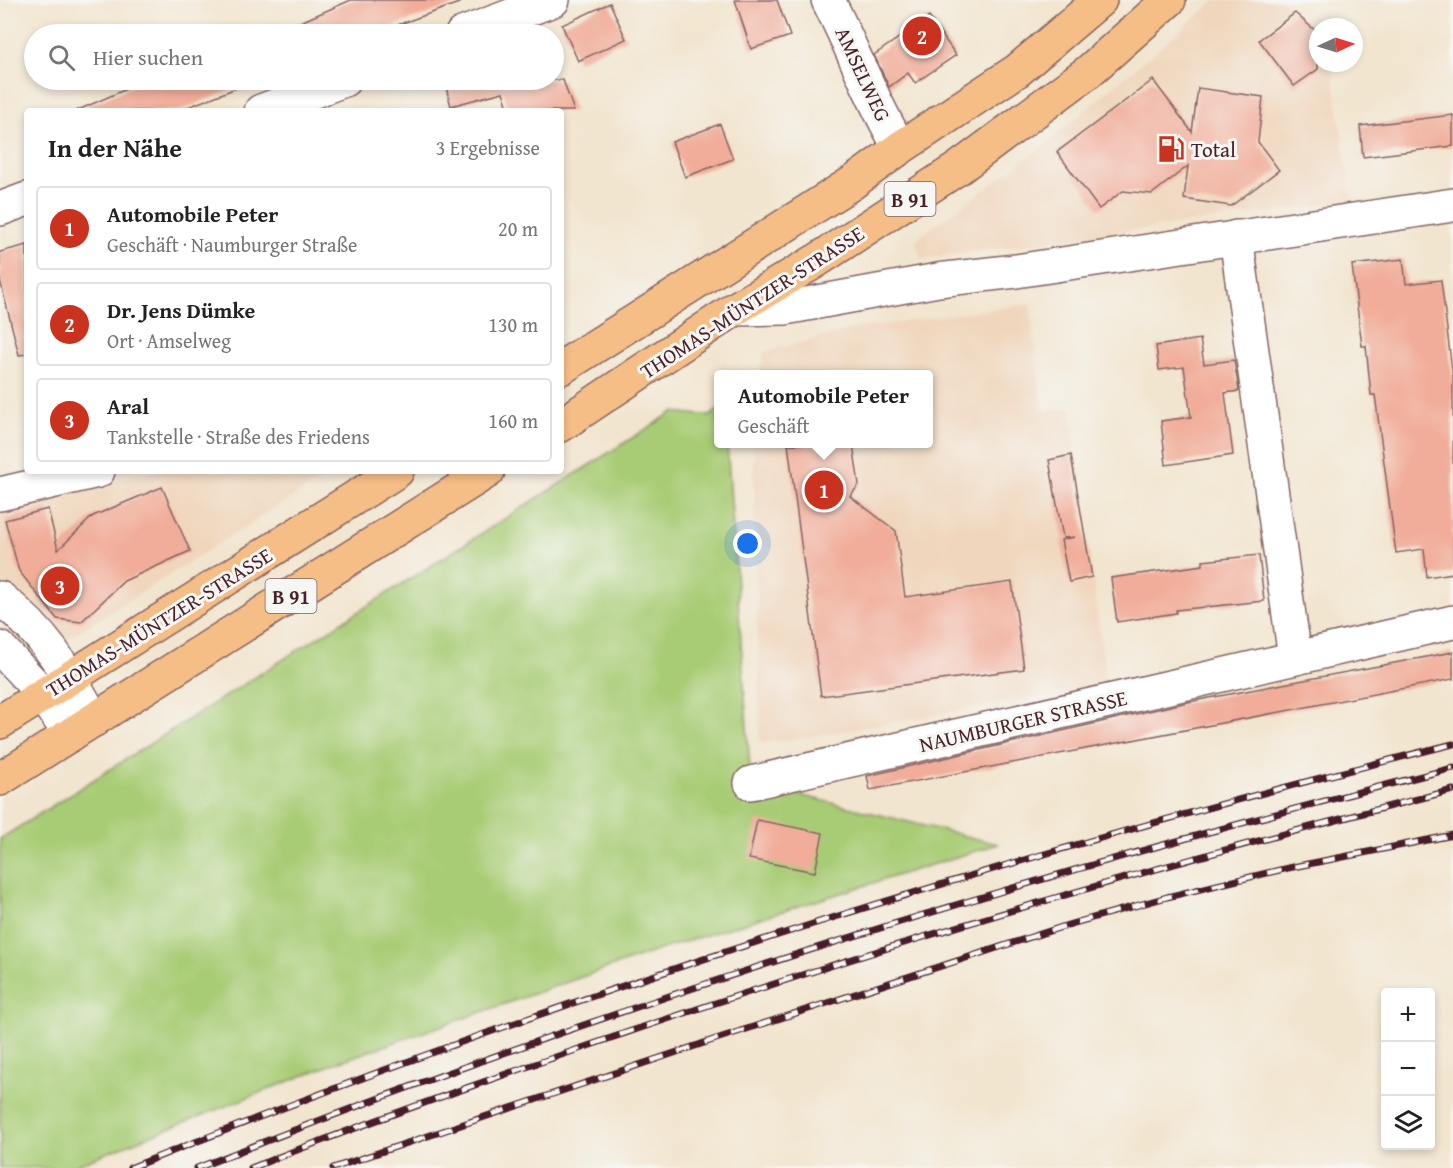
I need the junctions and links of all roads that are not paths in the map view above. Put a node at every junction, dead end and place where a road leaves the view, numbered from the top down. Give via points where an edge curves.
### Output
1 (553, 0) edge
2 (828, 0) edge
3 (1100, 0) edge
4 (1169, 0) edge
5 (489, 24) edge
6 (317, 90) edge
7 (269, 108) edge
8 (893, 137) junction
9 (24, 200) edge
10 (1453, 206) edge
11 (0, 209) edge
12 (1236, 237) junction
13 (735, 309) junction
14 (564, 366) edge
15 (564, 423) edge
16 (85, 474) edge
17 (392, 474) edge
18 (483, 474) edge
19 (0, 494) edge
20 (0, 598) edge
21 (1453, 622) edge
22 (0, 648) edge
23 (1295, 658) junction
24 (57, 687) junction
25 (0, 722) edge
26 (82, 728) junction
27 (0, 779) edge
28 (751, 783) dead end

1 - 5 street
2 - 8 street, AMSELWEG
3 - 8 main road, B 91 via 1018,70
4 - 13 main road, THOMAS-MÜNTZER-STRASSE / B 91 via 1088,72 960,167
6 - 7 street
8 - 14 main road, B 91 via 852,183
9 - 11 street
10 - 12 street
12 - 13 street via 938,280 785,308
12 - 23 street
13 - 15 main road, THOMAS-MÜNTZER-STRASSE / B 91
16 - 19 street
17 - 24 main road, THOMAS-MÜNTZER-STRASSE / B 91
18 - 26 main road, B 91
20 - 24 street via 57,656
21 - 23 street, NAUMBURGER STRASSE
22 - 24 street
23 - 28 street, NAUMBURGER STRASSE
24 - 25 main road, THOMAS-MÜNTZER-STRASSE / B 91
24 - 26 street
26 - 27 main road, B 91

